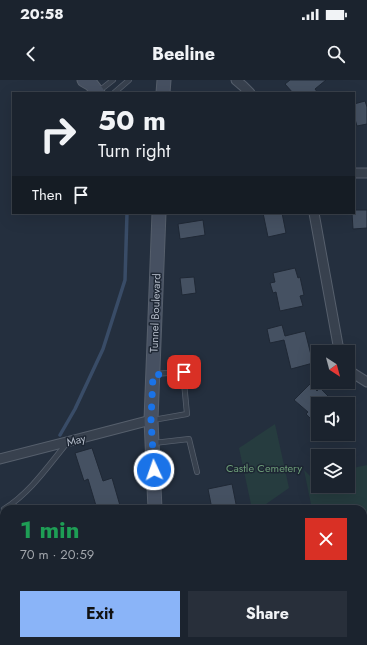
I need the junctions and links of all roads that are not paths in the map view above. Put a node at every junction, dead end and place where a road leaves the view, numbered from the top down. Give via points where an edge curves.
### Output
1 (84, 80) edge
2 (114, 80) edge
3 (129, 80) edge
4 (164, 80) edge
5 (236, 80) edge
6 (97, 92) edge
7 (99, 92) edge
8 (115, 92) edge
9 (163, 92) edge
10 (249, 92) edge
11 (355, 173) edge
12 (367, 173) edge
13 (150, 214) edge
14 (159, 214) edge
15 (314, 214) edge
16 (158, 241) junction
17 (338, 345) edge
18 (355, 374) edge
19 (153, 375) junction
20 (367, 382) edge
21 (151, 420) junction
22 (68, 442) junction
23 (152, 443) junction
24 (0, 459) edge
25 (197, 472) dead end
26 (11, 505) edge
27 (155, 505) edge

1 - 6 main road
2 - 7 lane
3 - 8 lane
4 - 9 main road
5 - 10 street
11 - 12 street
13 - 16 main road
14 - 16 main road, Tunnel Boulevard
15 - 17 street
16 - 19 main road, Tunnel Boulevard
18 - 20 street
19 - 21 main road, Tunnel Boulevard
19 - 21 lane via 184,372 187,414
21 - 22 street, May
21 - 23 main road, Tunnel Boulevard
22 - 24 street, May
22 - 26 lane
23 - 25 lane via 189,439
23 - 27 main road, Tunnel Boulevard

